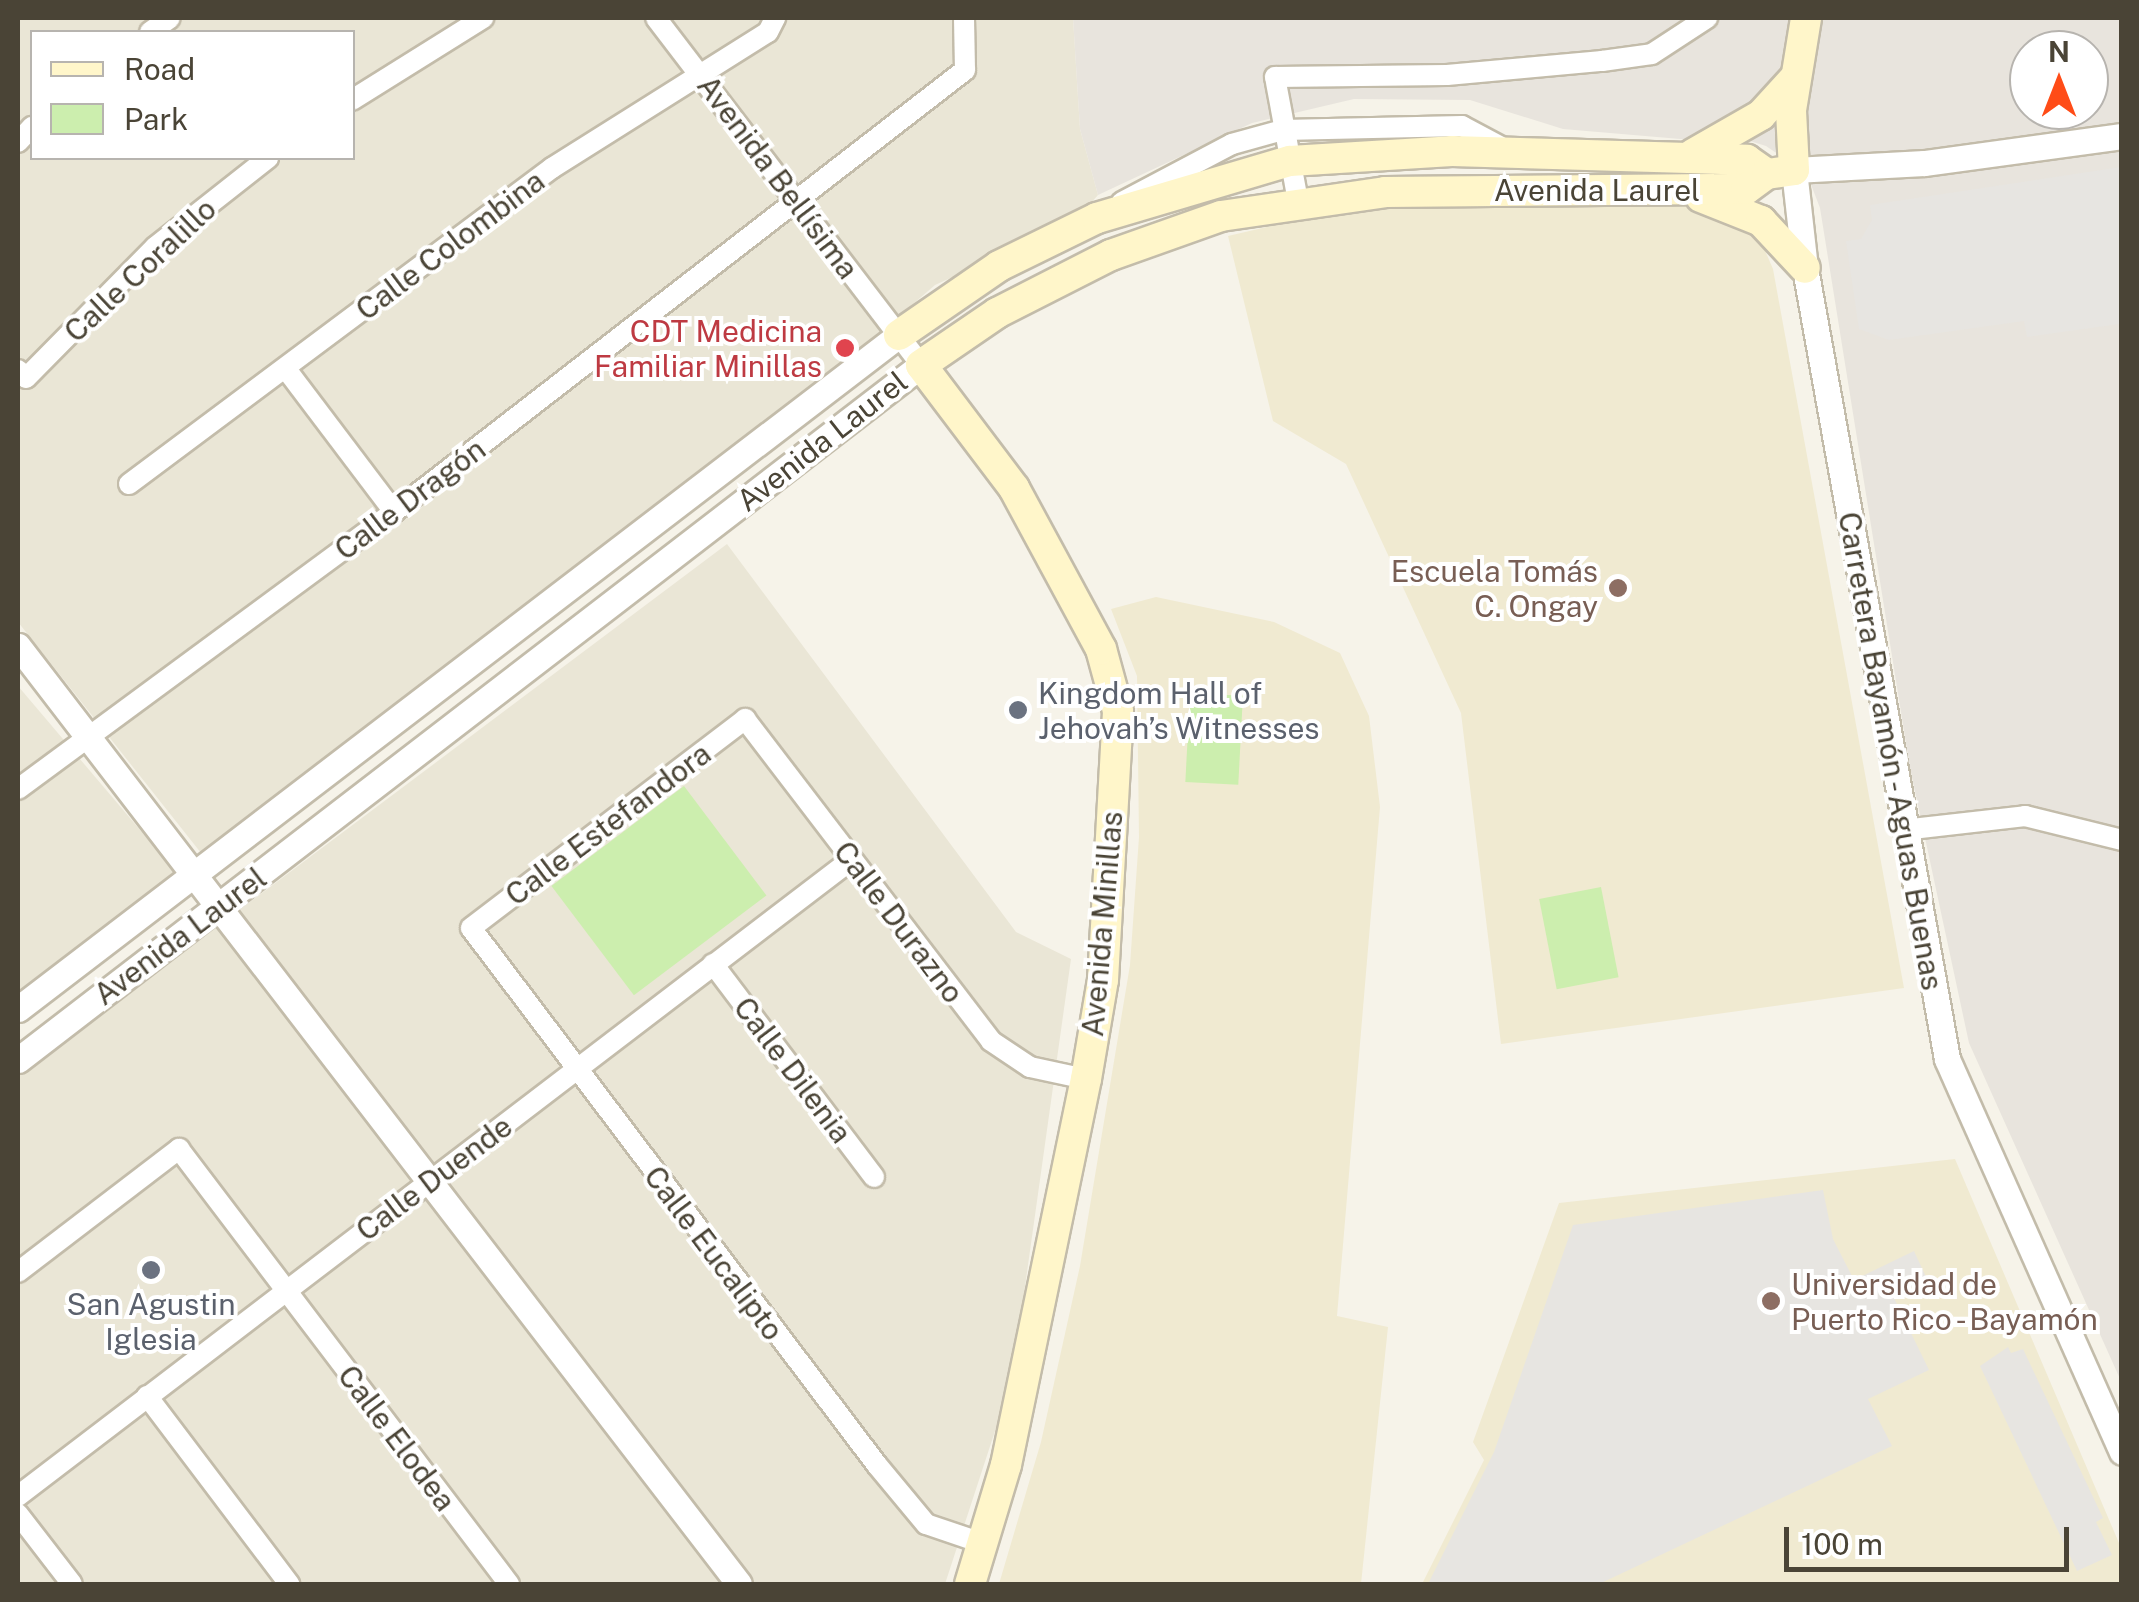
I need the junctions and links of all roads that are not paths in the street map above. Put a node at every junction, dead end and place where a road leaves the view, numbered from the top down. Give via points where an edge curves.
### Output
1 (483, 18) edge
2 (656, 18) edge
3 (776, 18) edge
4 (964, 18) edge
5 (1707, 18) edge
6 (1806, 18) edge
7 (700, 76) junction
8 (1793, 80) junction
9 (355, 98) edge
10 (1283, 130) junction
11 (2122, 136) edge
12 (1516, 155) junction
13 (1682, 158) junction
14 (265, 160) edge
15 (1290, 161) junction
16 (1780, 172) junction
17 (1674, 190) junction
18 (1298, 201) junction
19 (798, 202) junction
20 (1097, 218) junction
21 (1804, 268) junction
22 (900, 336) junction
23 (921, 365) junction
24 (286, 369) junction
25 (18, 370) edge
26 (130, 484) dead end
27 (394, 512) junction
28 (18, 646) edge
29 (745, 719) joint
30 (91, 737) junction
31 (18, 790) edge
32 (1903, 830) junction
33 (2122, 840) edge
34 (852, 860) junction
35 (194, 875) junction
36 (220, 906) junction
37 (470, 928) joint
38 (713, 964) junction
39 (18, 1010) edge
40 (18, 1060) edge
41 (574, 1071) junction
42 (1086, 1079) junction
43 (874, 1177) dead end
44 (430, 1180) junction
45 (18, 1272) edge
46 (286, 1292) junction
47 (147, 1396) junction
48 (2122, 1452) edge
49 (18, 1496) edge
50 (18, 1514) edge
51 (984, 1544) junction
52 (72, 1584) edge
53 (290, 1584) edge
54 (509, 1584) edge
55 (739, 1584) edge
56 (970, 1584) edge

1 - 9 street
2 - 7 street, Avenida Bellísima
3 - 7 street, Calle Colombina via 768,32
4 - 19 street, Calle Dragón via 965,70
5 - 10 street via 1652,54 1602,62 1447,75 1275,77
6 - 8 main road, Carretera Bayamón - Aguas Buenas
7 - 19 street, Avenida Bellísima
7 - 24 street, Calle Colombina via 552,168
8 - 13 main road via 1762,116
8 - 16 main road, Carretera Bayamón - Aguas Buenas
10 - 12 street via 1462,126
10 - 15 street
10 - 20 street via 1232,144 1161,177
11 - 16 street, Avenida Laurel via 1924,163
12 - 13 main road, Avenida Laurel
12 - 15 main road, Avenida Laurel via 1396,152
13 - 16 main road, Avenida Laurel via 1747,160
14 - 25 street, Calle Coralillo via 156,246 26,378
15 - 18 street
15 - 20 main road, Avenida Laurel
16 - 17 main road, Avenida Laurel via 1746,190
16 - 21 street, Carretera Bayamón - Aguas Buenas
17 - 18 main road, Avenida Laurel via 1385,192
17 - 21 main road via 1761,221
18 - 23 main road, Avenida Laurel via 1221,216 1111,254 997,313
19 - 22 street, Avenida Bellísima
19 - 27 street, Calle Dragón
20 - 22 main road, Avenida Laurel via 999,266
21 - 32 street, Carretera Bayamón - Aguas Buenas
22 - 23 street, Avenida Bellísima
22 - 35 street, Avenida Laurel
23 - 36 street, Avenida Laurel
23 - 42 main road, Avenida Minillas via 1014,488 1101,649 1118,711 1102,980
24 - 26 street, Calle Colombina
24 - 27 street
27 - 30 street, Calle Dragón
28 - 30 street
29 - 34 street, Calle Durazno
29 - 37 street, Calle Estefandora
30 - 31 street, Calle Dragón
30 - 35 street
32 - 33 street via 2025,816
32 - 48 street, Carretera Bayamón - Aguas Buenas via 1947,1059
34 - 38 street, Calle Duende
34 - 42 street, Calle Durazno via 990,1041 1030,1066
35 - 36 street
35 - 39 street, Avenida Laurel
36 - 40 street, Avenida Laurel
36 - 44 street
37 - 41 street, Calle Eucalipto
38 - 41 street, Calle Duende
38 - 43 street, Calle Dilenia
41 - 44 street, Calle Duende
41 - 51 street, Calle Eucalipto via 926,1524
42 - 51 main road, Avenida Minillas
44 - 46 street, Calle Duende
44 - 55 street
45 - 46 street, Calle Elodea via 179,1150
46 - 47 street, Calle Duende
46 - 54 street, Calle Elodea
47 - 49 street, Calle Duende
47 - 53 street
50 - 52 street
51 - 56 main road, Avenida Minillas

